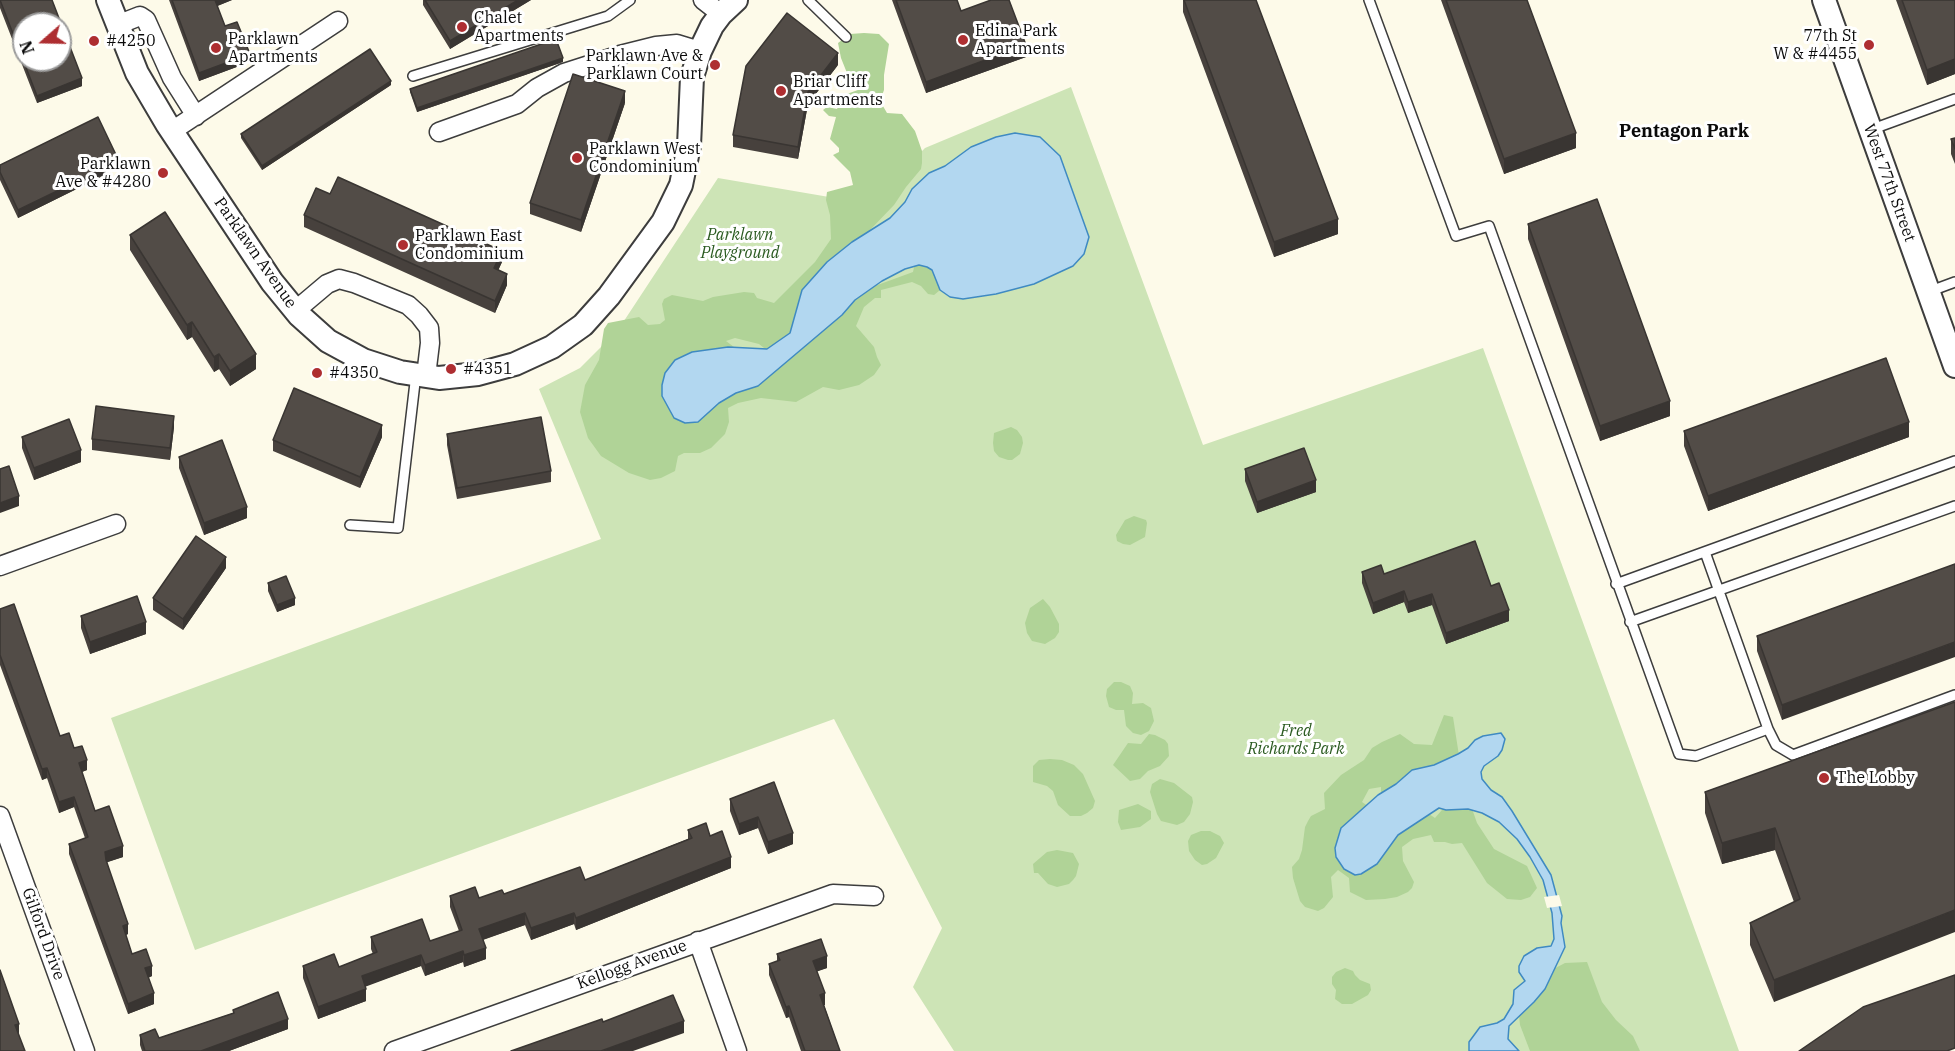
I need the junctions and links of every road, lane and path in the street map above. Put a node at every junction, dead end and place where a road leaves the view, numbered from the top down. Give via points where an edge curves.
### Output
1 (108, 0) edge
2 (630, 0) edge
3 (703, 0) edge
4 (808, 0) edge
5 (1369, 0) edge
6 (1824, 0) edge
7 (729, 7) edge
8 (338, 21) dead end
9 (117, 25) junction
10 (846, 37) dead end
11 (700, 51) junction
12 (413, 76) dead end
13 (1955, 99) edge
14 (196, 116) junction
15 (1870, 130) junction
16 (172, 131) junction
17 (439, 132) dead end
18 (1955, 282) edge
19 (1928, 292) junction
20 (296, 311) junction
21 (1953, 357) edge
22 (421, 375) junction
23 (1955, 461) edge
24 (1955, 506) edge
25 (116, 524) dead end
26 (350, 525) dead end
27 (1705, 552) junction
28 (0, 566) edge
29 (1617, 584) junction
30 (1718, 590) junction
31 (1630, 622) junction
32 (1955, 695) edge
33 (1768, 729) junction
34 (0, 816) edge
35 (874, 896) dead end
36 (698, 941) junction
37 (401, 1050) edge
38 (85, 1051) edge
39 (737, 1051) edge

1 - 9 street, Parklawn Avenue
2 - 12 lane via 609,16
3 - 7 street
4 - 10 lane
5 - 29 lane via 1456,236 1489,226
6 - 15 street, West 77th Street
7 - 11 street, Parklawn Avenue
8 - 14 street
9 - 14 street via 140,16 146,20 172,78
9 - 16 street, Parklawn Avenue via 137,74
11 - 17 street via 677,45 656,46 620,55 564,74 517,104
11 - 22 street, Parklawn Avenue via 692,77 689,146 681,185 663,222 609,296 583,325 552,347 515,364 478,374 439,378
13 - 15 lane
14 - 16 street
15 - 19 street, West 77th Street
16 - 20 street, Parklawn Avenue via 272,282
18 - 19 lane
19 - 21 street, West 77th Street
20 - 22 street, Parklawn Avenue via 328,341 363,360
20 - 22 street via 327,284 339,279 408,305 429,328 430,343
22 - 26 lane via 398,528
23 - 27 lane
24 - 30 lane
25 - 28 street
27 - 29 lane
27 - 30 lane
29 - 31 lane
30 - 31 lane
30 - 33 lane
31 - 33 lane via 1679,754 1696,756
32 - 33 lane via 1793,755 1776,745
34 - 38 street, Gilford Drive
35 - 36 street, Kellogg Avenue via 833,894
36 - 37 street, Kellogg Avenue
36 - 39 street

